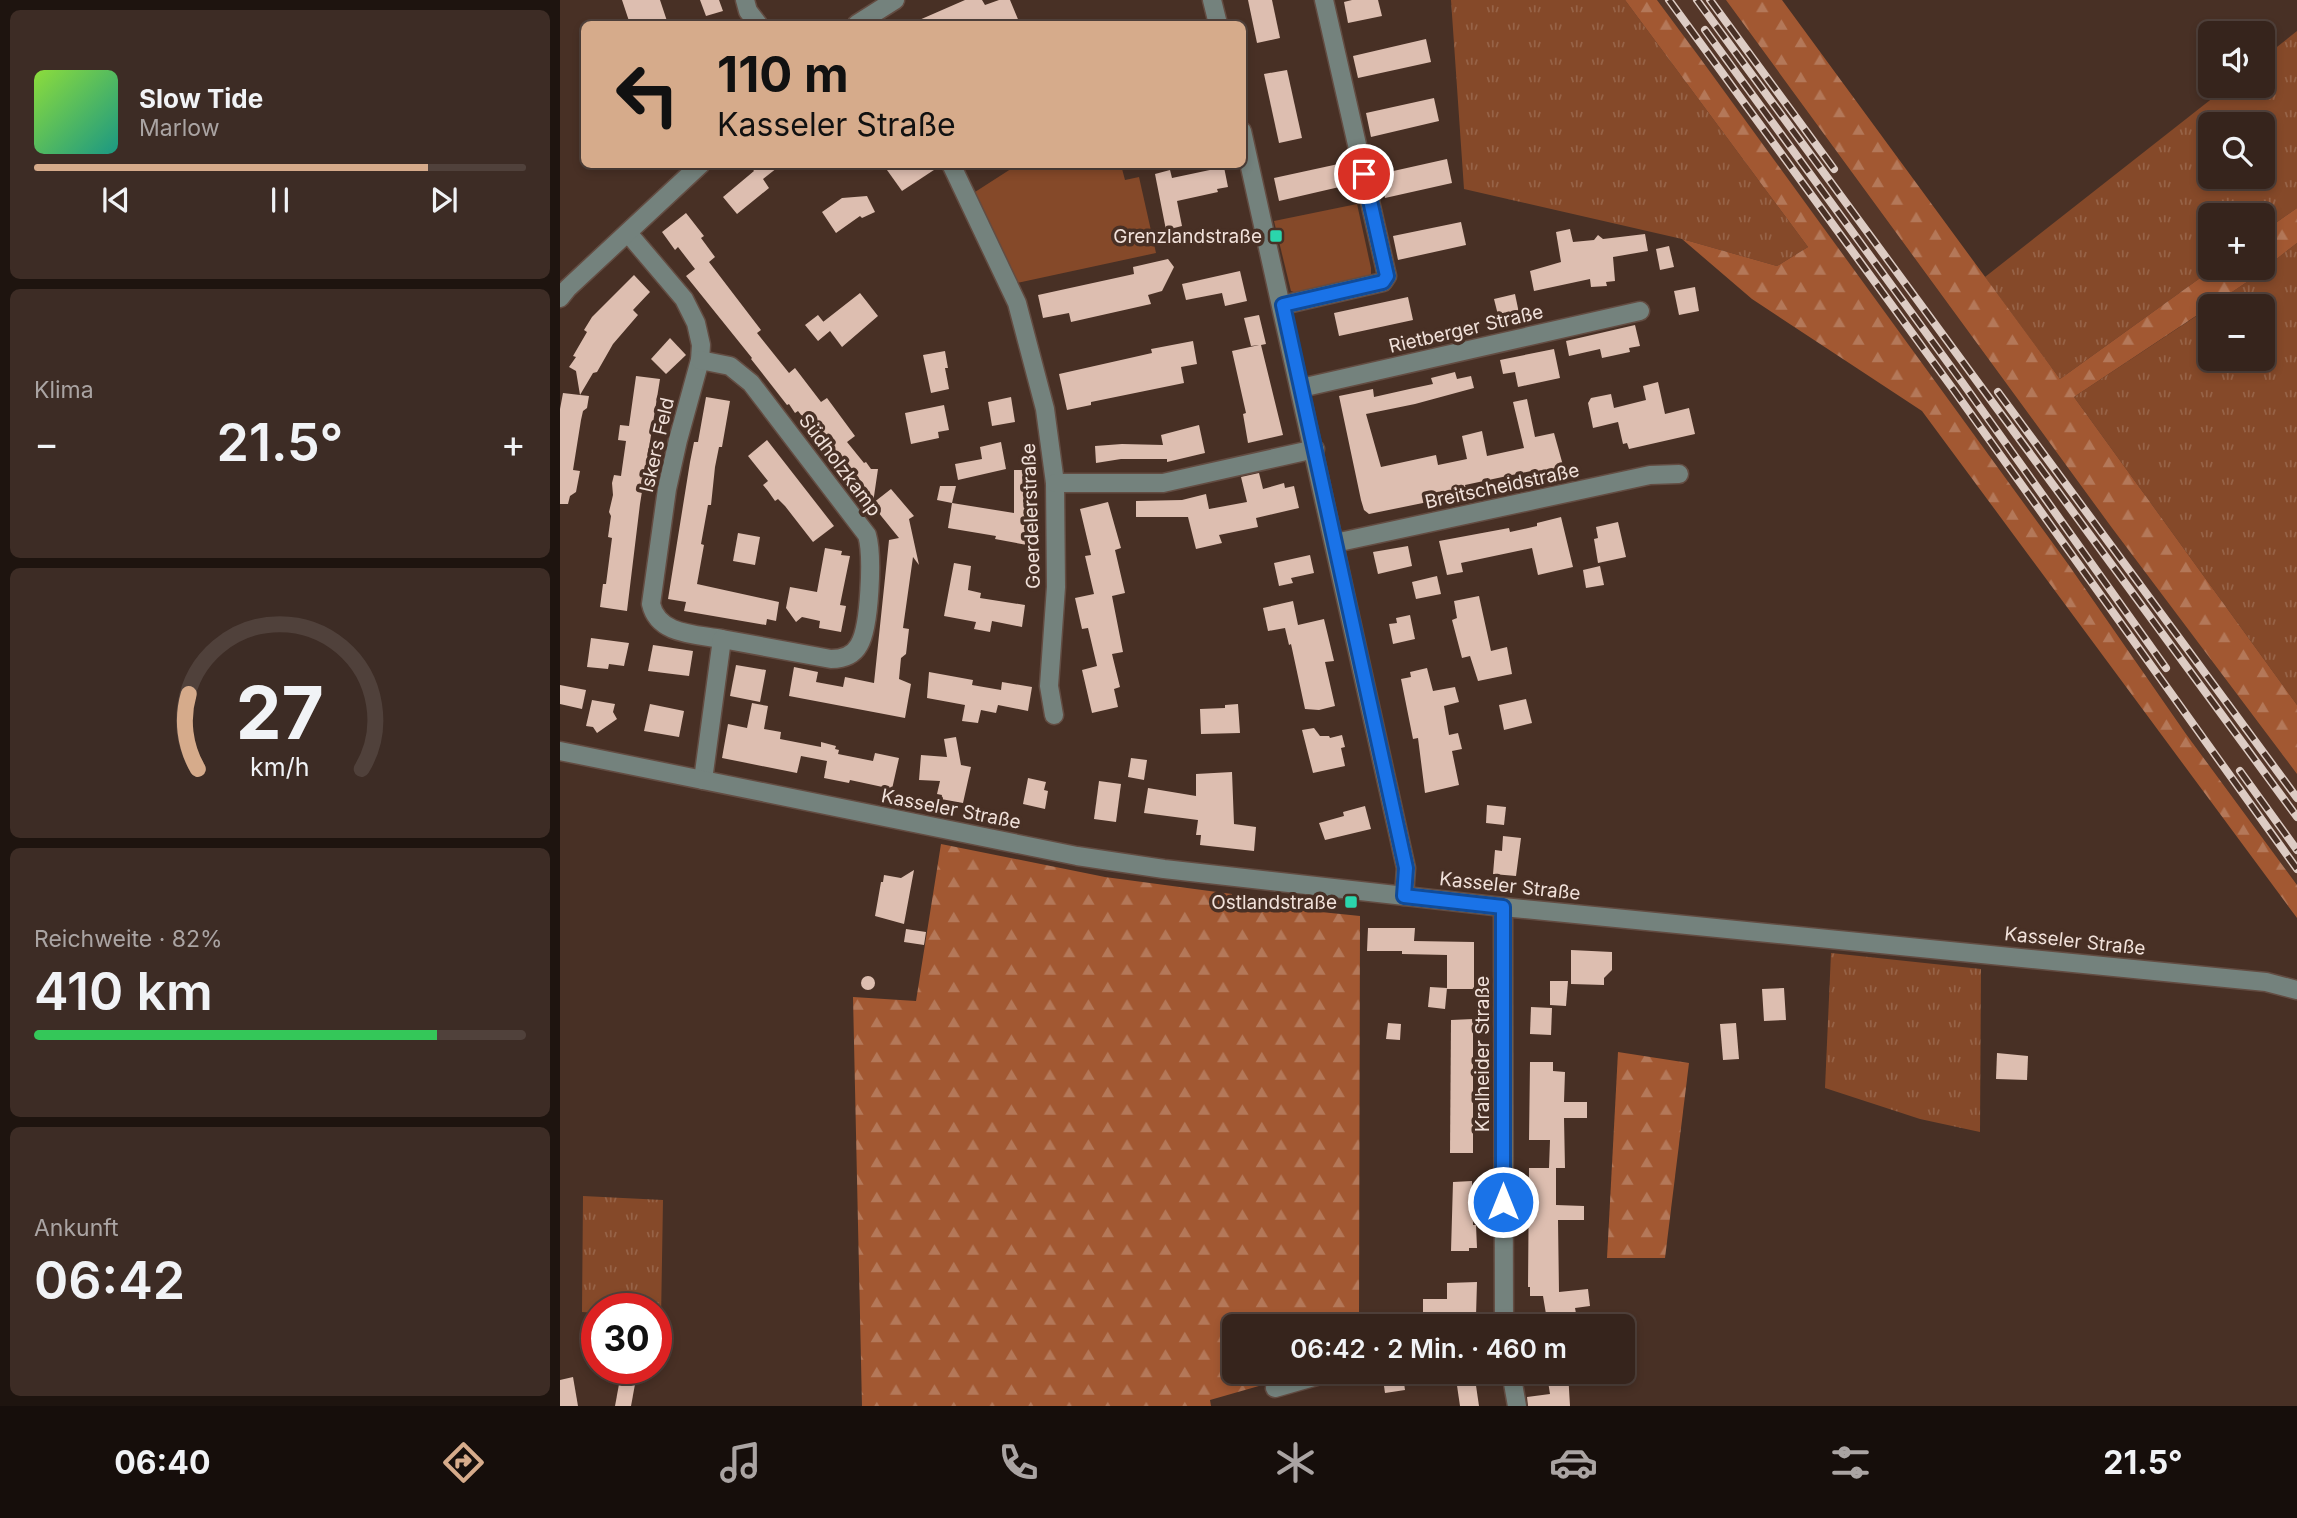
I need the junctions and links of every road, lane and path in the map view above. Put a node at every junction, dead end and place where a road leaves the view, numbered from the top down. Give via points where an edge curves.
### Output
1 (745, 0) edge
2 (895, 0) edge
3 (1212, 0) edge
4 (1324, 0) edge
5 (756, 21) edge
6 (868, 21) edge
7 (1217, 21) edge
8 (1246, 148) edge
9 (697, 168) edge
10 (953, 168) edge
11 (628, 233) junction
12 (560, 298) edge
13 (1283, 305) junction
14 (1640, 311) dead end
15 (700, 360) junction
16 (1301, 388) junction
17 (1315, 449) junction
18 (1679, 474) dead end
19 (1055, 483) junction
20 (1335, 543) junction
21 (722, 639) junction
22 (1054, 715) dead end
23 (560, 751) edge
24 (703, 780) junction
25 (1404, 896) junction
26 (1503, 907) junction
27 (2297, 990) edge
28 (1504, 1314) edge
29 (1289, 1384) edge
30 (1513, 1384) edge
31 (1275, 1388) dead end
32 (1517, 1406) edge

1 - 5 street
2 - 6 street
3 - 7 street
4 - 13 street via 1387,276 1383,282
8 - 13 street
9 - 11 street
10 - 19 street, Goerdelerstraße via 1017,303 1045,409
11 - 12 street
11 - 15 street, Iskers Feld via 684,299 699,332
13 - 16 street
14 - 16 street, Rietberger Straße
15 - 21 street, Iskers Feld via 667,489 651,604 653,614 668,629
15 - 21 street, Südholzkamp via 730,366 751,383 867,535 870,548 863,636 850,655 831,659
16 - 17 street
17 - 19 street via 1163,483
17 - 20 street
18 - 20 street, Breitscheidstraße via 1650,475
19 - 22 street, Goerdelerstraße via 1056,587 1049,686
20 - 25 street via 1406,868
21 - 24 street
23 - 24 street, Kasseler Straße
24 - 25 street, Kasseler Straße via 1123,864
25 - 26 street, Kasseler Straße
26 - 27 street, Kasseler Straße via 2266,982
26 - 28 street, Kralheider Straße
29 - 31 street
30 - 32 street

